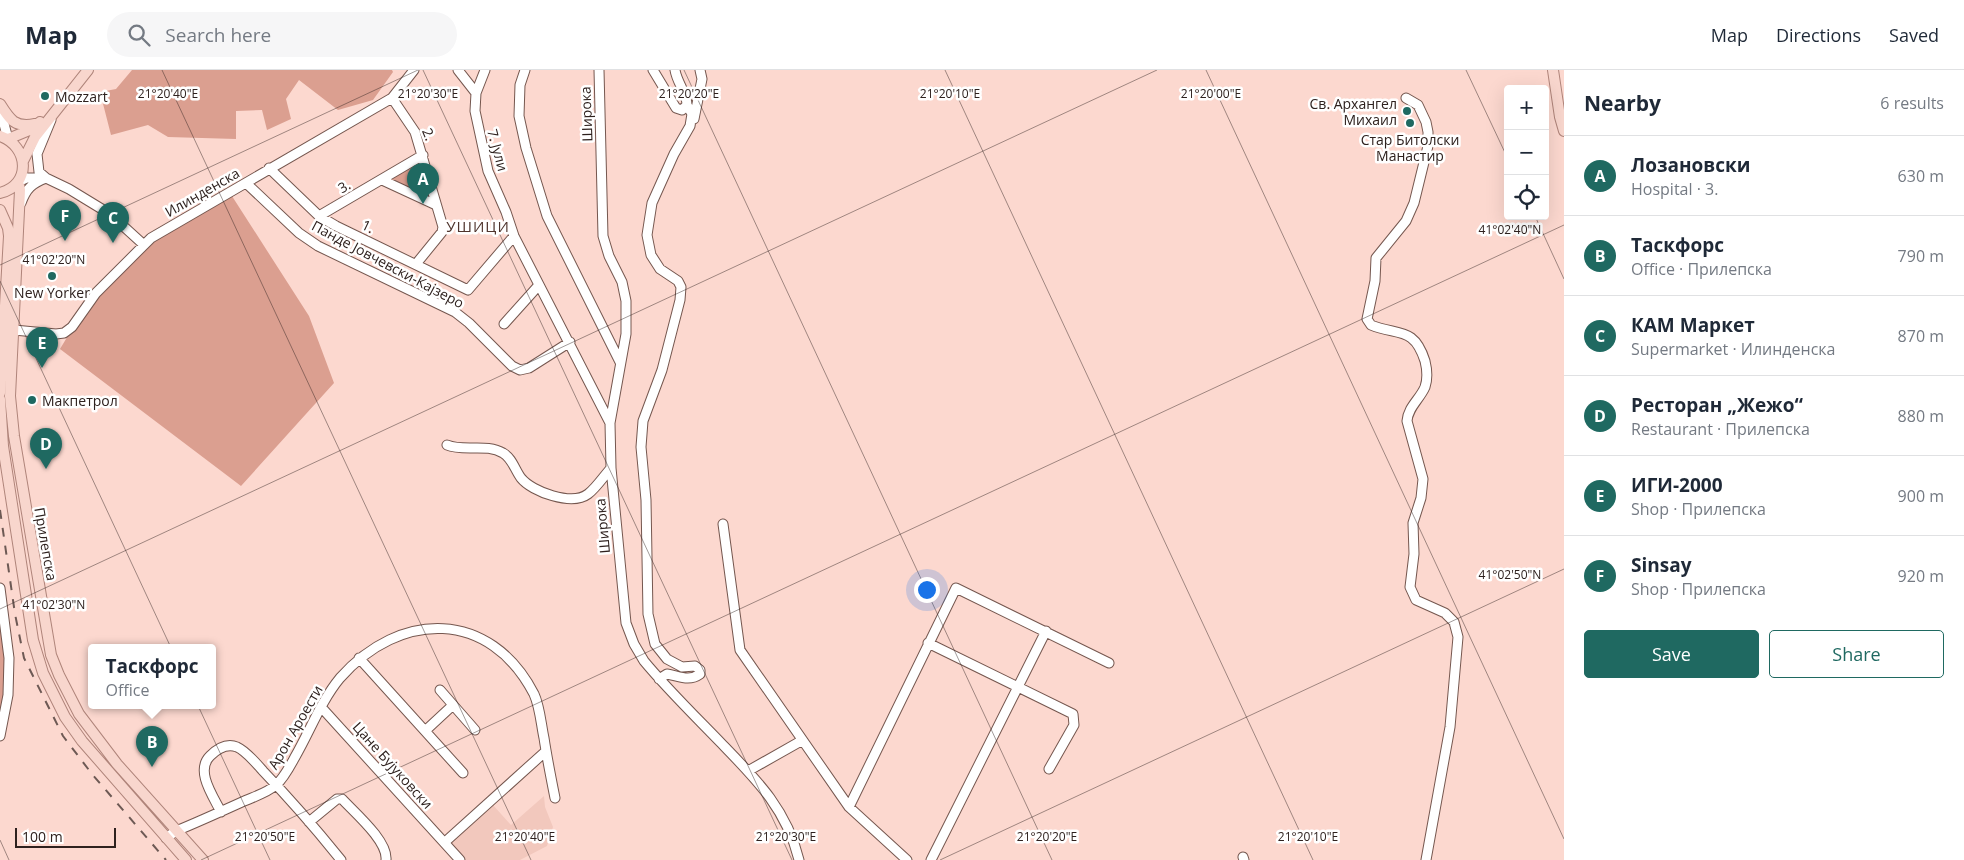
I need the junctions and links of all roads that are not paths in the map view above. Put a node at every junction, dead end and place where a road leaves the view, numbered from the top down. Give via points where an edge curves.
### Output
1 (88, 70) edge
2 (414, 70) edge
3 (458, 70) edge
4 (485, 70) edge
5 (525, 70) edge
6 (599, 70) edge
7 (653, 70) edge
8 (674, 70) edge
9 (700, 70) edge
10 (1553, 70) edge
11 (476, 93) junction
12 (392, 98) junction
13 (1406, 98) dead end
14 (0, 104) edge
15 (687, 105) junction
16 (56, 108) junction
17 (0, 109) edge
18 (41, 122) junction
19 (690, 126) junction
20 (1564, 131) edge
21 (4, 137) edge
22 (423, 155) junction
23 (23, 161) junction
24 (269, 168) junction
25 (42, 175) junction
26 (382, 180) junction
27 (18, 182) junction
28 (246, 183) junction
29 (0, 193) edge
30 (436, 205) junction
31 (20, 206) junction
32 (0, 210) edge
33 (320, 216) junction
34 (514, 236) junction
35 (144, 246) junction
36 (416, 264) junction
37 (539, 285) junction
38 (504, 324) dead end
39 (14, 330) junction
40 (570, 342) junction
41 (620, 362) junction
42 (0, 393) edge
43 (0, 399) edge
44 (610, 423) junction
45 (446, 445) dead end
46 (2, 447) edge
47 (610, 468) junction
48 (723, 524) dead end
49 (0, 588) edge
50 (1046, 631) junction
51 (928, 643) junction
52 (360, 658) junction
53 (1109, 663) dead end
54 (659, 679) junction
55 (1019, 688) junction
56 (440, 690) dead end
57 (453, 705) junction
58 (321, 707) junction
59 (475, 730) dead end
60 (425, 731) junction
61 (0, 736) edge
62 (801, 740) junction
63 (546, 751) junction
64 (1049, 769) dead end
65 (748, 771) junction
66 (463, 773) dead end
67 (276, 785) junction
68 (555, 798) dead end
69 (849, 807) junction
70 (221, 812) junction
71 (309, 822) junction
72 (176, 831) junction
73 (166, 838) junction
74 (445, 842) junction
75 (186, 860) edge
76 (203, 860) edge
77 (341, 860) edge
78 (386, 860) edge
79 (460, 860) edge
80 (798, 860) edge
81 (907, 860) edge
82 (931, 860) edge
83 (1426, 860) edge

1 - 16 main road
2 - 12 street, Илинденска
3 - 11 street
4 - 11 street, 7. Јули
5 - 41 street via 520,86 519,116 547,216
6 - 41 street, Широка via 603,236 622,282 626,301 626,334
7 - 15 street via 676,108 682,110
8 - 15 street
9 - 19 street via 702,79
10 - 20 main road
11 - 34 street, 7. Јули via 474,111 488,172
12 - 22 street, 2. via 415,132
12 - 24 street, Илинденска
13 - 83 street via 1418,105 1423,114 1428,146 1414,203 1406,221 1376,258 1367,319 1377,328 1416,341 1427,368 1424,388 1407,413 1423,479 1413,523 1410,587 1416,600 1446,613 1454,622 1458,637 1450,727
14 - 18 main road via 17,124
15 - 19 street via 692,114
16 - 18 main road
16 - 23 main road, Прилепска
16 - 25 street via 37,154
17 - 21 street
18 - 21 main road via 32,129
19 - 54 street via 652,203 647,235 655,262 681,287 662,370 643,421 641,448 646,500 648,614 655,644 667,659 682,667 695,666 700,674 688,679 667,674
21 - 23 main road via 15,144
22 - 26 street, 3.
22 - 30 street, 2.
23 - 25 street
23 - 27 main road, Прилепска
24 - 28 street, Илинденска
24 - 33 street, 1.
25 - 27 street
25 - 31 street via 24,193
25 - 35 street via 110,214
26 - 30 street
26 - 33 street, 3.
27 - 29 main road
27 - 31 main road, Прилепска
28 - 35 street, Илинденска via 151,238
28 - 40 street, Панде Јовчевски-Кајзеро via 299,233 318,246 455,312 520,370 529,368
30 - 36 street, 2. via 442,232
31 - 39 main road, Прилепска
32 - 42 main road via 9,236
33 - 36 street, 1.
34 - 36 street, 1. via 468,290
34 - 37 street, 7. Јули
35 - 39 street, Илинденска via 96,293 72,327 56,334
37 - 38 street
37 - 40 street, 7. Јули
39 - 72 main road, Прилепска via 10,396 14,436 51,655 79,714 117,764
40 - 44 street, 7. Јули
41 - 44 street, Широка
43 - 46 main road, Прилепска
44 - 47 street, Широка
45 - 47 street via 501,451 522,480 535,489 559,497 587,495
46 - 73 main road, Прилепска via 33,640 43,673 65,717 82,741
47 - 54 street, Широка via 626,623 644,661
48 - 62 street via 740,650
49 - 61 street via 9,658 8,695
50 - 51 street via 956,588
50 - 53 street
50 - 55 street
51 - 55 street
51 - 69 street
52 - 58 street, Арон Ароести via 339,680
52 - 60 street
52 - 63 street, Арон Ароести via 383,642 423,628 450,629 476,636 499,651 521,673 535,696
54 - 65 street, Широка
55 - 64 street via 1074,714 1074,725
55 - 82 street
56 - 57 street
57 - 59 street
57 - 60 street
58 - 67 street, Арон Ароести via 288,770
58 - 74 street, Цане Бујуковски
60 - 66 street
62 - 65 street
62 - 69 street
63 - 68 street, Арон Ароести
63 - 74 street
65 - 80 street, Широка via 778,809 794,841
67 - 70 street, Арон Ароести
67 - 70 street via 238,747 222,747 203,766
67 - 71 street
69 - 81 street
70 - 72 street, Арон Ароести
71 - 77 street
71 - 78 street via 336,799 342,799 381,842 387,853
72 - 73 street, Арон Ароести
72 - 76 main road, Прилепска
73 - 75 main road, Прилепска
74 - 79 street, Цане Бујуковски

